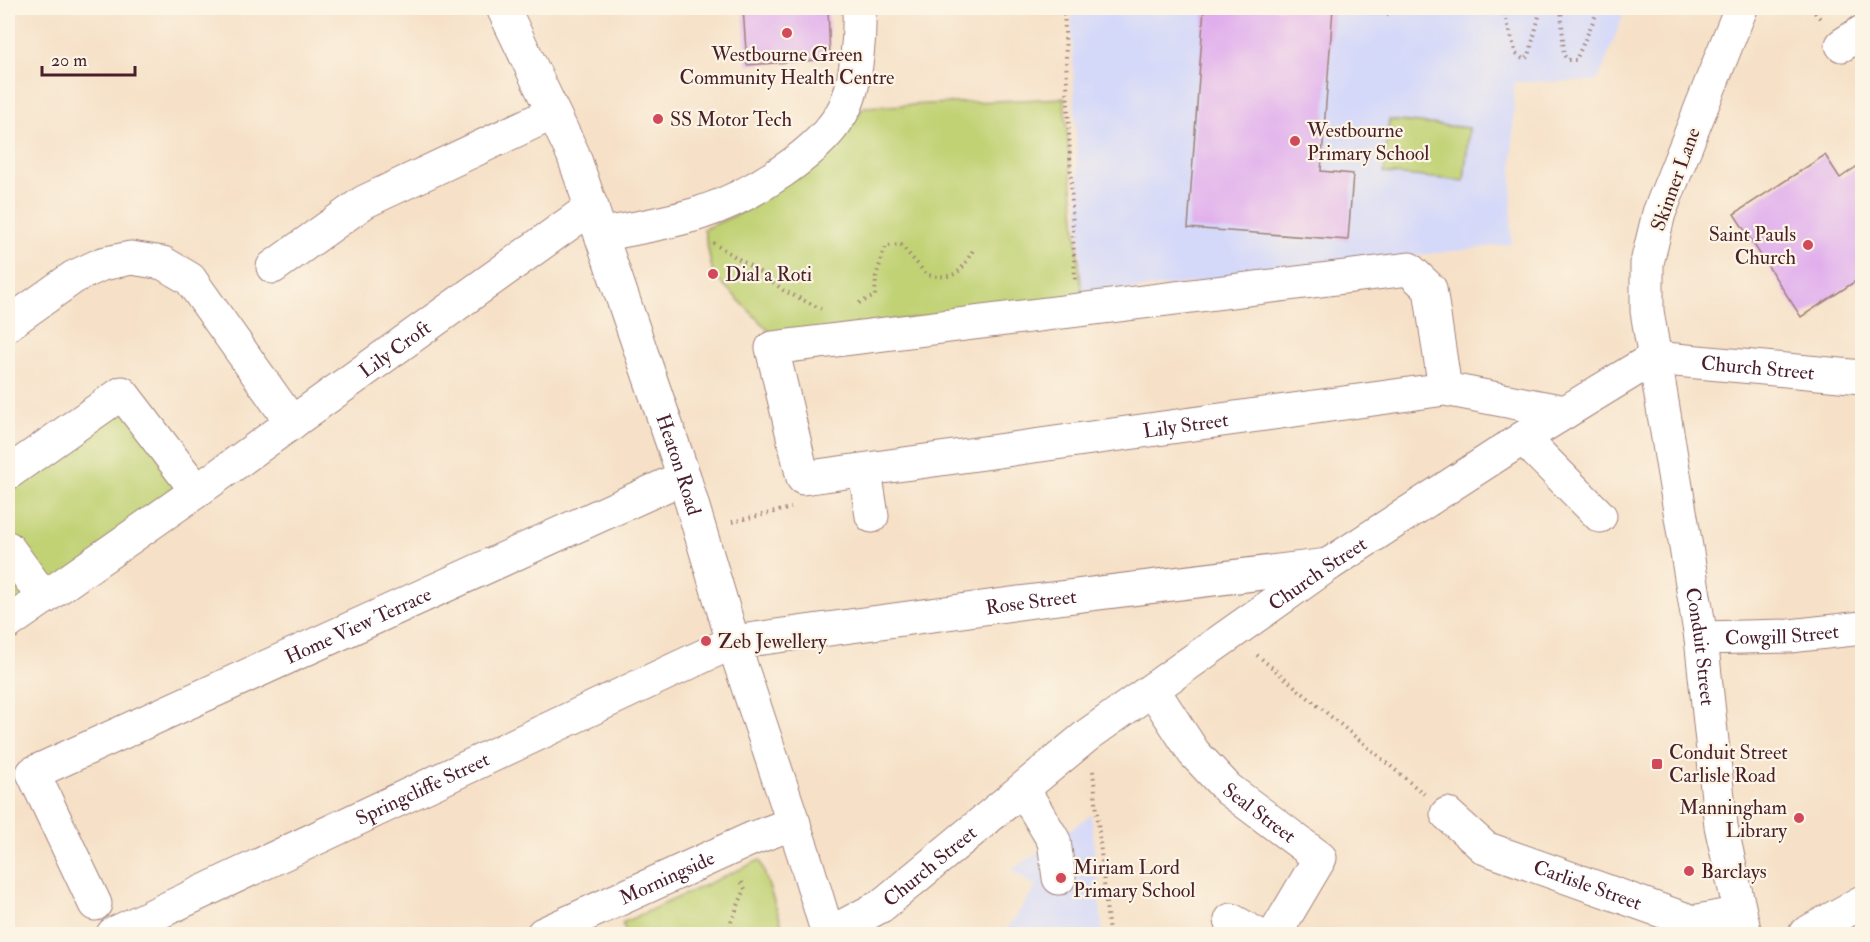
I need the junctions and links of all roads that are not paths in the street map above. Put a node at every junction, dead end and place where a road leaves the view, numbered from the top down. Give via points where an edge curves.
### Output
1 (503, 8) edge
2 (858, 8) edge
3 (1742, 8) edge
4 (553, 113) junction
5 (597, 221) junction
6 (273, 267) dead end
7 (8, 324) edge
8 (1654, 358) junction
9 (1863, 377) edge
10 (1445, 389) junction
11 (1565, 412) junction
12 (292, 423) junction
13 (1523, 438) junction
14 (864, 471) junction
15 (8, 473) edge
16 (684, 477) junction
17 (197, 491) junction
18 (873, 516) dead end
19 (1600, 516) dead end
20 (8, 548) edge
21 (1328, 565) junction
22 (44, 598) junction
23 (8, 623) edge
24 (1863, 628) edge
25 (1701, 638) junction
26 (733, 642) junction
27 (1152, 690) junction
28 (1023, 789) junction
29 (1447, 814) road end
30 (794, 823) junction
31 (1059, 878) dead end
32 (1863, 902) edge
33 (95, 904) dead end
34 (1743, 924) edge
35 (113, 934) edge
36 (543, 934) edge
37 (828, 934) edge
38 (1275, 934) edge
39 (1806, 934) edge

1 - 4 street, Heaton Road
2 - 5 street via 860,41 845,107 812,150 763,185 701,213
3 - 8 street, Skinner Lane via 1659,213 1647,263 1647,311
4 - 5 street, Heaton Road via 573,154
4 - 6 street via 364,202
5 - 12 street, Lily Croft
5 - 16 street, Heaton Road
7 - 12 street via 74,277 102,264 131,258 163,263 190,279
8 - 9 street, Church Street
8 - 11 street, Church Street
8 - 25 street, Conduit Street
10 - 11 street, Lily Street
10 - 14 street, Lily Street
10 - 14 street, Lily Street via 1430,288 1409,269 772,348 803,492
11 - 13 street, Church Street
12 - 17 street, Lily Croft
13 - 19 street
13 - 21 street, Church Street
14 - 18 street
15 - 17 street via 122,393
16 - 26 street, Heaton Road
16 - 33 street, Home View Terrace via 33,773
17 - 22 street, Lily Croft
20 - 22 street
21 - 26 street, Rose Street
21 - 27 street, Church Street
22 - 23 street, Lily Croft
24 - 25 street, Cowgill Street via 1790,636
25 - 34 street, Conduit Street via 1721,826
26 - 30 street, Heaton Road
26 - 35 street, Springcliffe Street
27 - 28 street, Church Street via 1089,734
27 - 38 street, Seal Street via 1194,753 1228,789 1320,858
28 - 31 street via 1054,841
28 - 37 street, Church Street via 882,906
29 - 34 street, Carlisle Street via 1485,848 1693,922
30 - 36 street, Morningside via 726,849
30 - 37 street, Heaton Road
32 - 39 street

